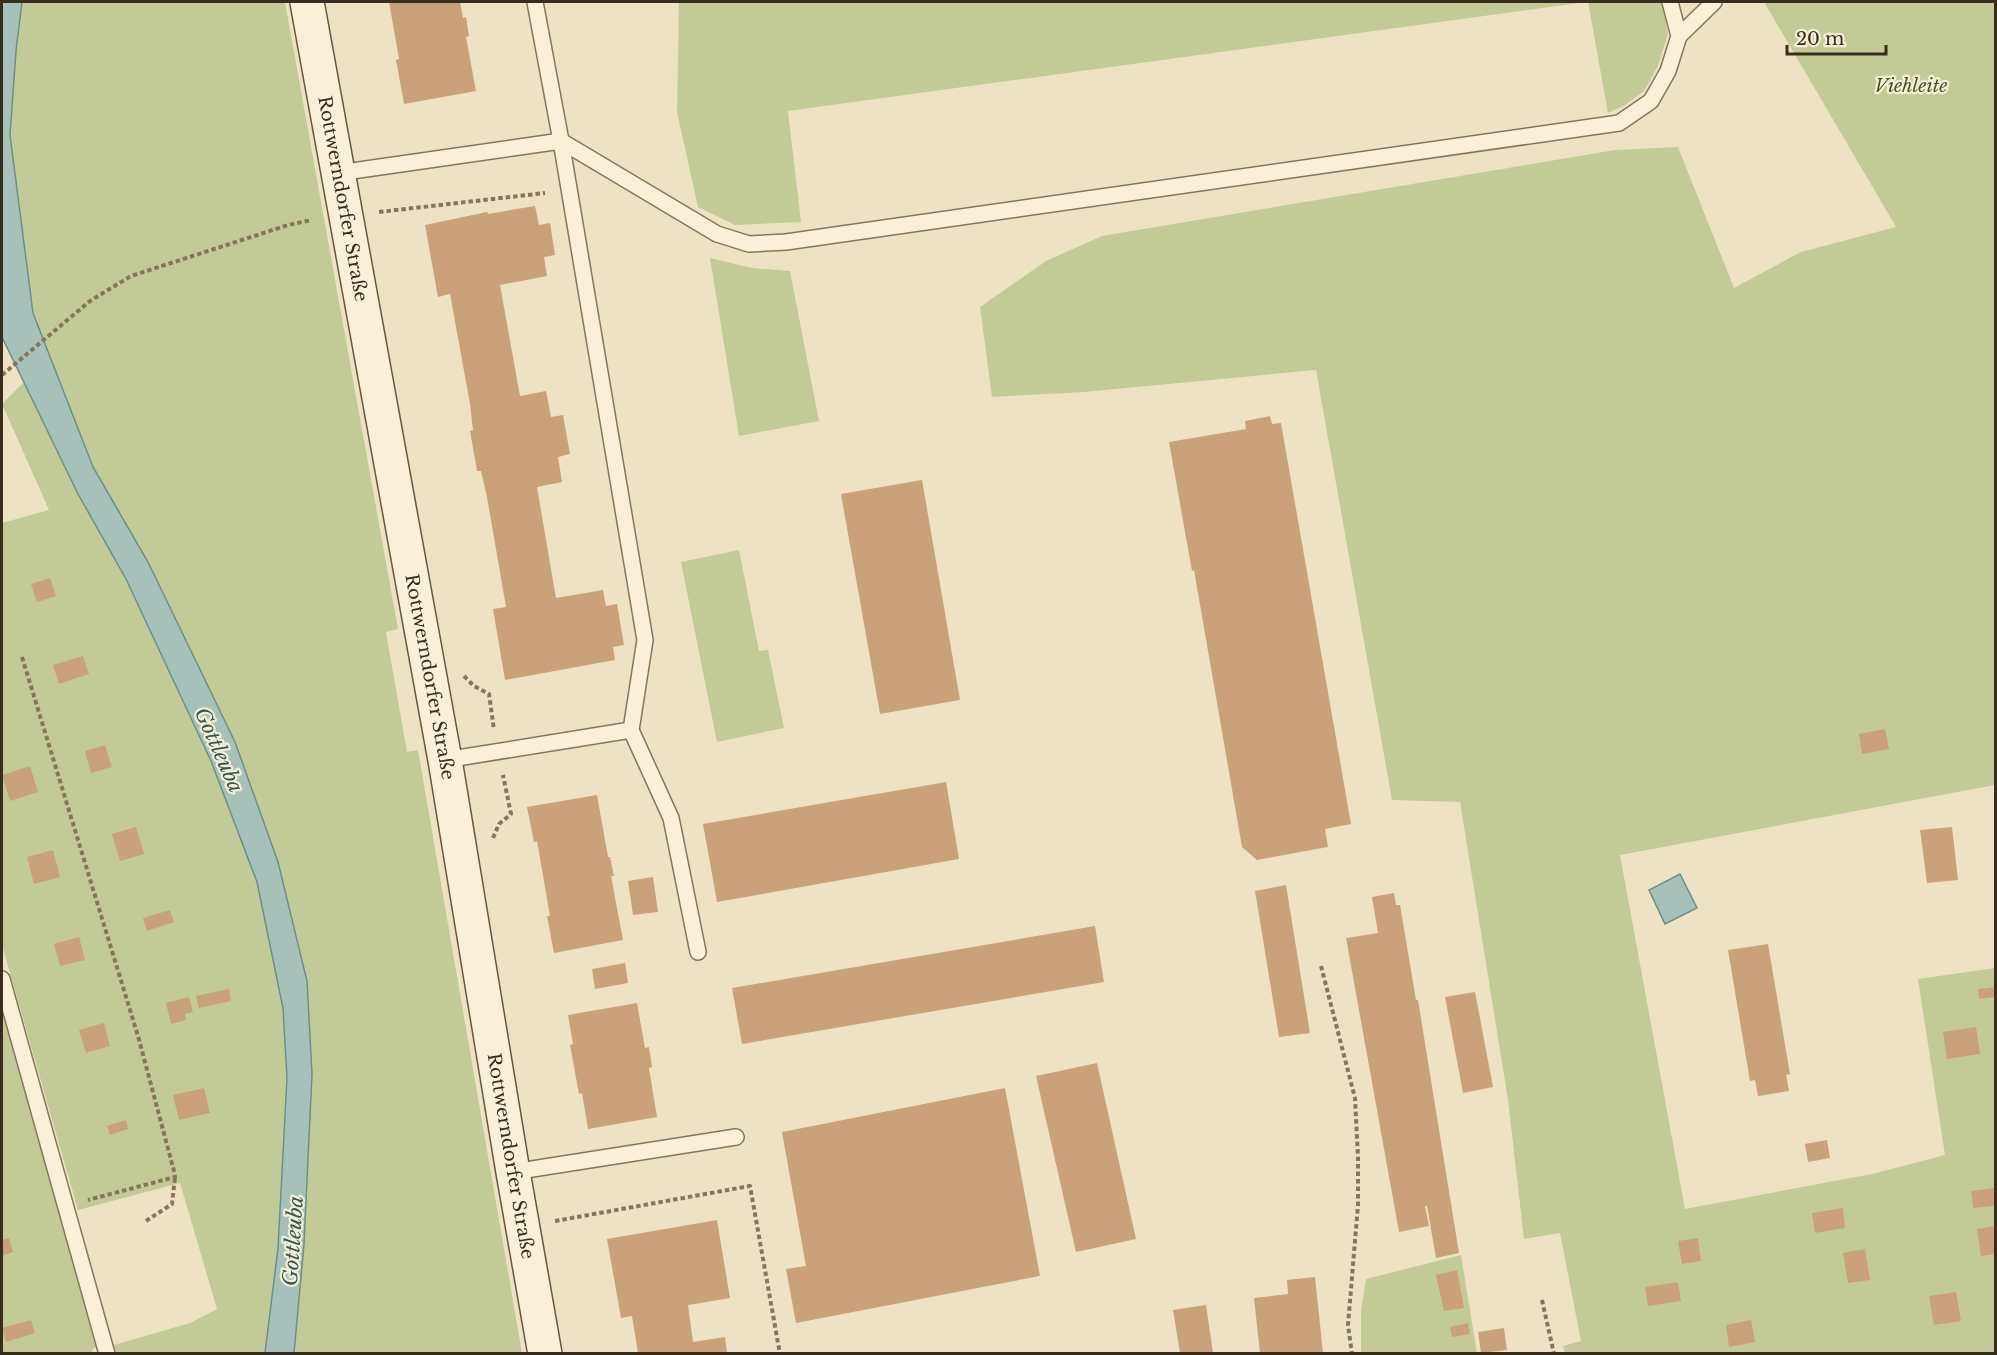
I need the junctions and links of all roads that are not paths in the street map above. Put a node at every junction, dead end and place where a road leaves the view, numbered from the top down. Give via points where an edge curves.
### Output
1 (307, 2) edge
2 (535, 2) edge
3 (1670, 2) edge
4 (1714, 2) edge
5 (1679, 36) junction
6 (561, 141) junction
7 (338, 173) junction
8 (631, 730) junction
9 (445, 760) junction
10 (698, 952) dead end
11 (2, 979) edge
12 (736, 1137) dead end
13 (513, 1172) junction
14 (107, 1353) edge
15 (545, 1353) edge

1 - 7 main road, Rottwerndorfer Straße
2 - 6 lane
3 - 5 lane
4 - 5 lane
5 - 6 lane via 1668,71 1651,101 1619,123 786,242 749,244 717,234
6 - 7 lane
6 - 8 lane via 645,640
7 - 9 main road, Rottwerndorfer Straße via 360,212
8 - 9 lane
8 - 10 lane via 671,818
9 - 13 main road, Rottwerndorfer Straße
11 - 14 lane
12 - 13 lane
13 - 15 main road, Rottwerndorfer Straße

